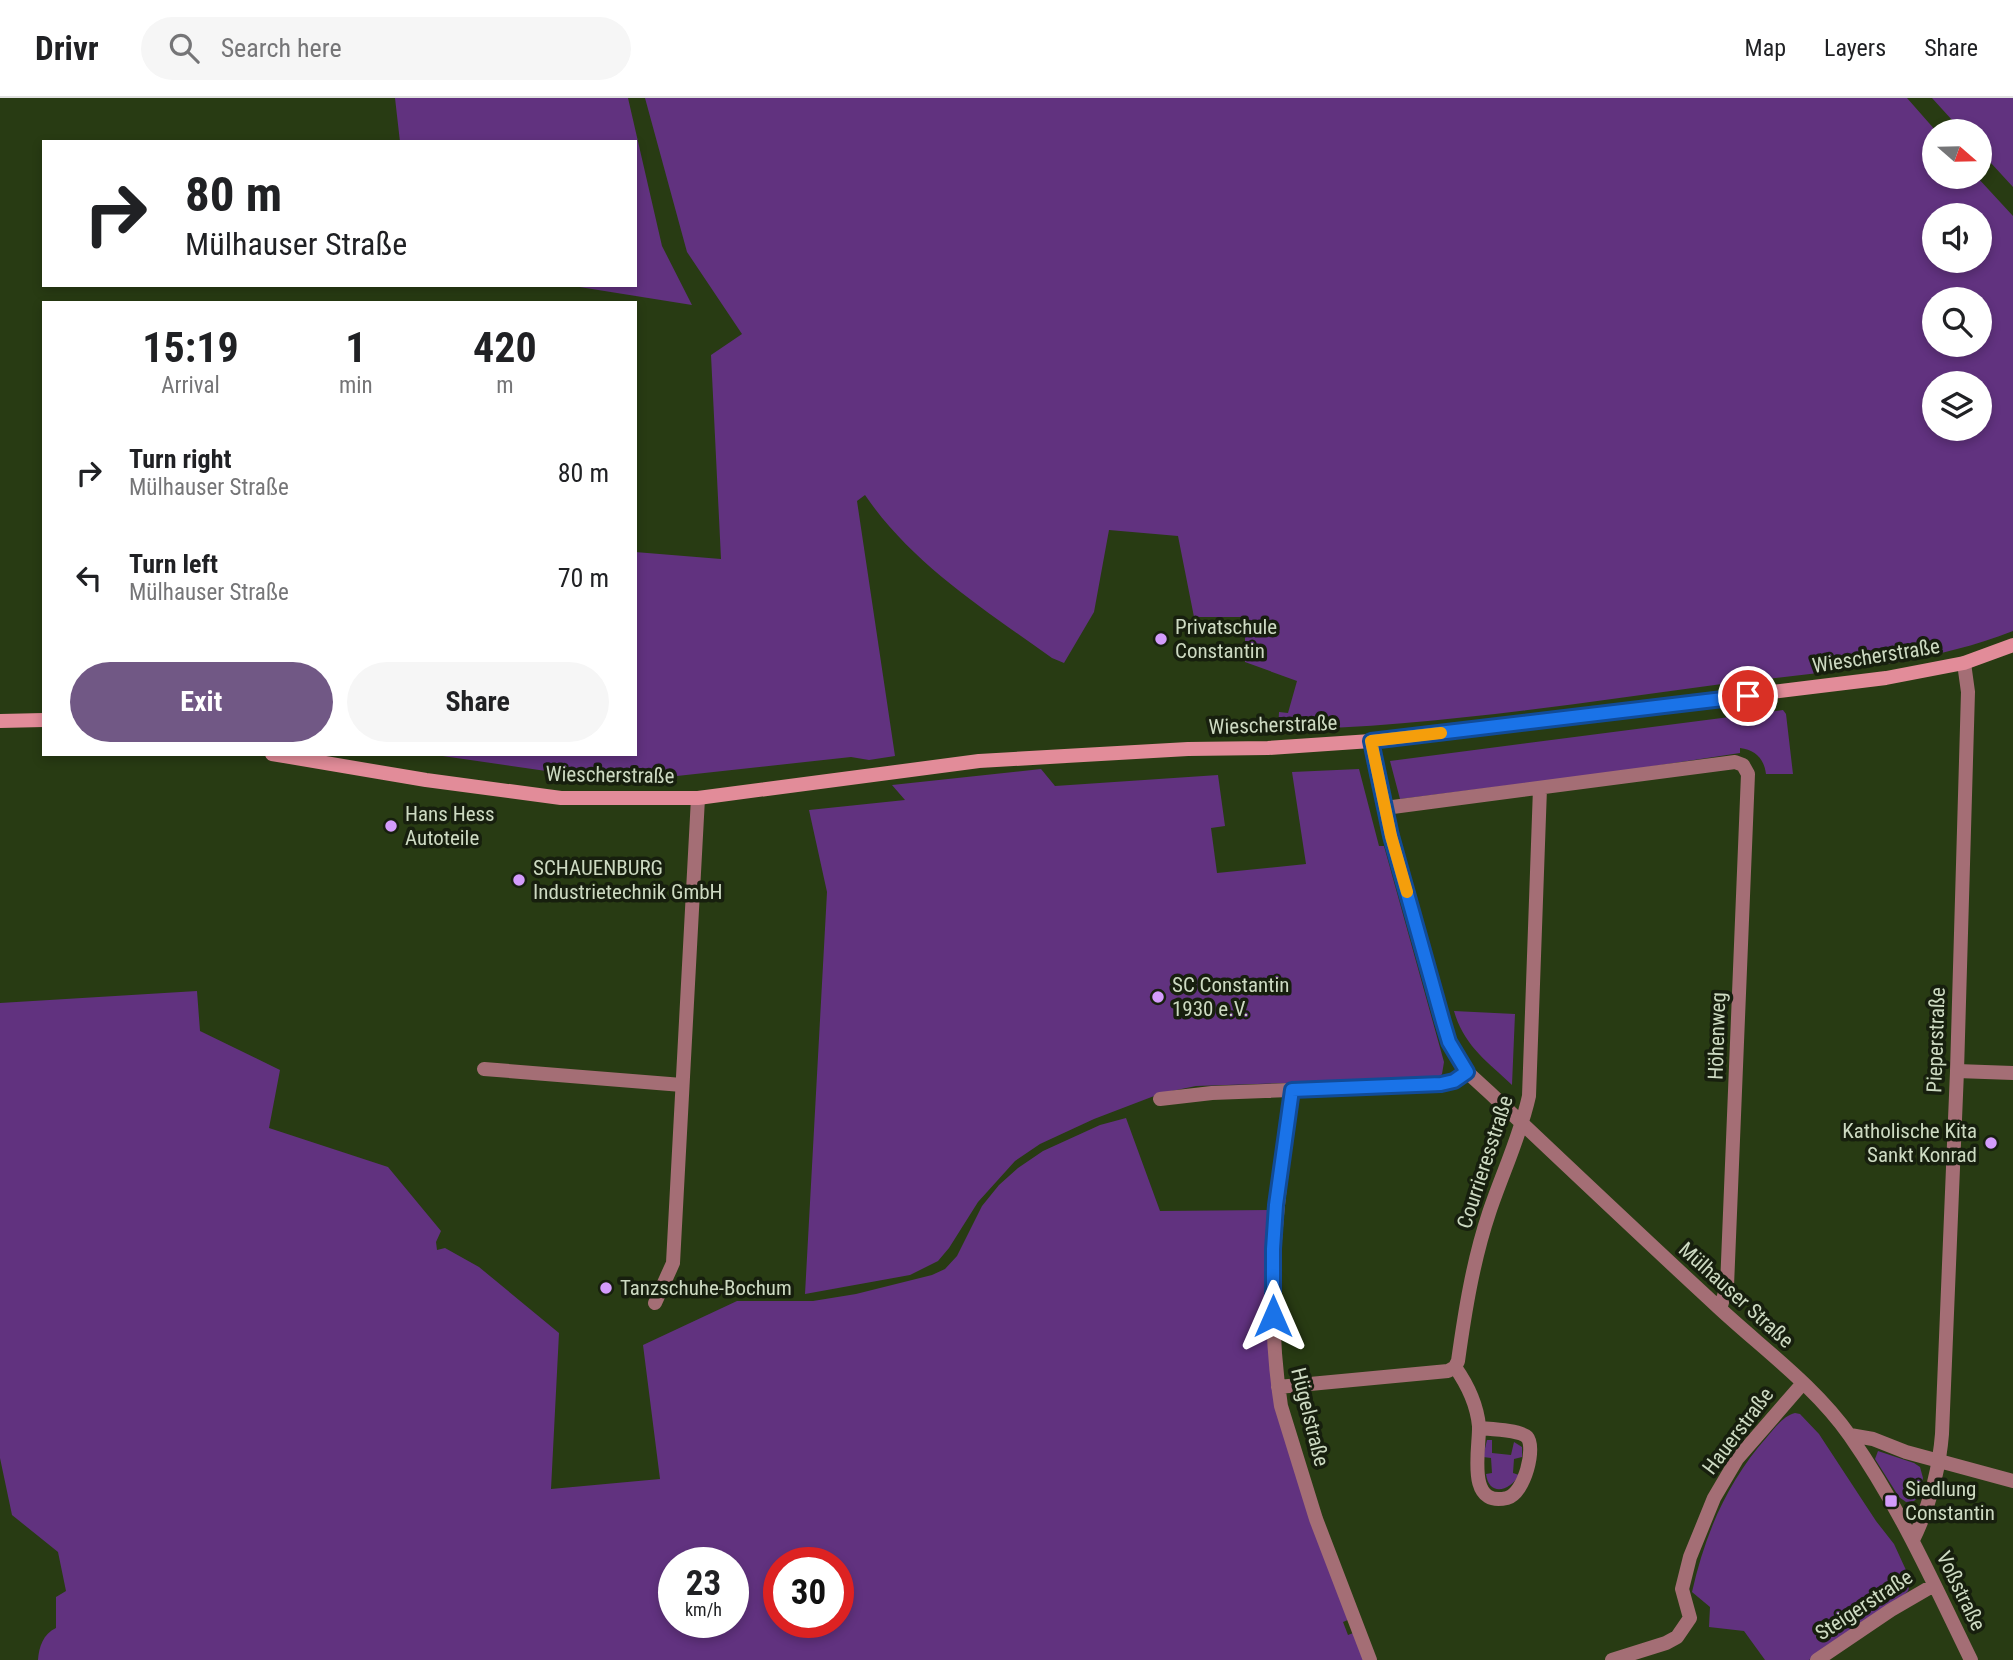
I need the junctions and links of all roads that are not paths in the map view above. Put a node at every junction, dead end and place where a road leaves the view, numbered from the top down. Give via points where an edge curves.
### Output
1 (2013, 645) edge
2 (1964, 663) junction
3 (42, 720) edge
4 (0, 721) edge
5 (1371, 741) junction
6 (284, 756) edge
7 (1539, 788) junction
8 (698, 798) junction
9 (1385, 808) junction
10 (484, 1069) dead end
11 (1957, 1071) junction
12 (1467, 1072) junction
13 (2013, 1073) edge
14 (682, 1084) junction
15 (1292, 1090) junction
16 (1160, 1099) dead end
17 (1523, 1124) junction
18 (655, 1303) dead end
19 (1720, 1309) junction
20 (1455, 1367) junction
21 (1803, 1384) junction
22 (1278, 1387) junction
23 (1479, 1428) junction
24 (1850, 1435) junction
25 (1940, 1462) junction
26 (2013, 1481) edge
27 (1913, 1541) junction
28 (1934, 1585) junction
29 (1370, 1660) edge
30 (1612, 1660) edge
31 (1817, 1660) edge
32 (1971, 1660) edge

1 - 2 main road, Wiescherstraße
2 - 5 main road, Wiescherstraße via 1872,680
2 - 11 street, Pieperstraße via 1968,692
3 - 4 main road
5 - 8 main road, Wiescherstraße via 979,761
5 - 9 street, Mülhauser Straße
6 - 8 main road, Wiescherstraße via 561,798
7 - 9 street
7 - 17 street, Courrieresstraße via 1529,1096
7 - 19 street, Höhenweg via 1735,762 1748,774 1727,1286
8 - 14 street, Wiescherstraße
9 - 12 street, Mülhauser Straße via 1449,1042
10 - 14 street
11 - 13 street
11 - 25 street, Pieperstraße
12 - 15 street via 1441,1084
12 - 17 street, Mülhauser Straße
14 - 18 street, Wiescherstraße via 673,1263
15 - 16 street
15 - 22 street, Hügelstraße via 1273,1249
17 - 19 street, Mülhauser Straße
17 - 20 street, Courrieresstraße via 1485,1226
19 - 21 street, Mülhauser Straße
20 - 22 street
20 - 23 street via 1472,1398
21 - 24 street, Mülhauser Straße
21 - 30 street, Hauerstraße via 1744,1451 1714,1498 1690,1557 1682,1589 1690,1618 1677,1637
22 - 29 street, Hügelstraße via 1315,1519
23 - 23 street via 1527,1437 1525,1480 1509,1497 1498,1499 1481,1489
24 - 25 street
24 - 27 street, Voßstraße
25 - 26 street
25 - 27 street, Voßstraße
27 - 28 street, Voßstraße
28 - 31 street, Steigerstraße
28 - 32 street, Voßstraße

